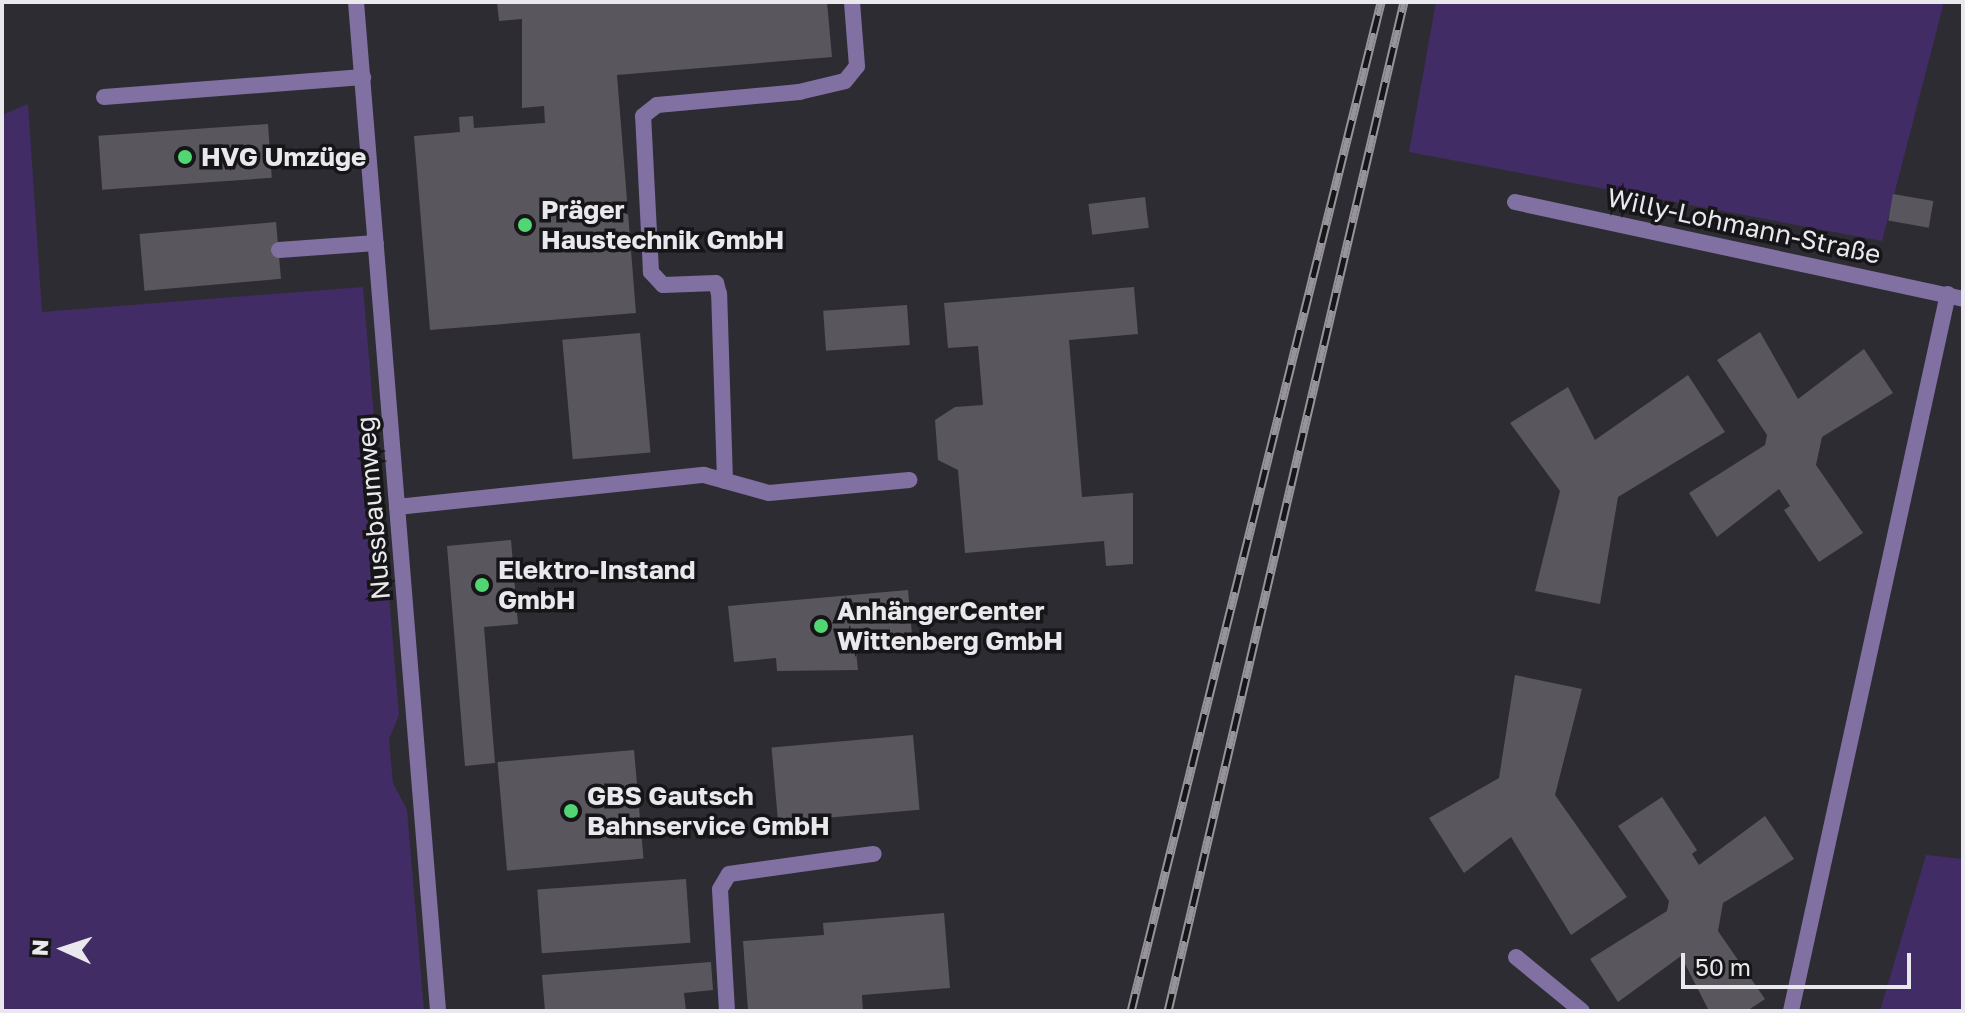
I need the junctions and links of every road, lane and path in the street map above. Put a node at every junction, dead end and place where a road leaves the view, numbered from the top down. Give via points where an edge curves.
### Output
1 (356, 2) edge
2 (852, 2) edge
3 (363, 77) junction
4 (104, 97) dead end
5 (1515, 202) dead end
6 (376, 243) junction
7 (279, 250) dead end
8 (1956, 297) edge
9 (909, 480) dead end
10 (725, 481) junction
11 (397, 507) junction
12 (874, 854) dead end
13 (1516, 957) dead end
14 (438, 1011) edge
15 (727, 1011) edge
16 (1582, 1011) edge
17 (1791, 1011) edge

1 - 3 street, Nussbaumweg
2 - 10 street via 857,66 845,81 799,92 657,105 643,116 651,272 663,285 716,283 719,294
3 - 4 street
3 - 6 street, Nussbaumweg
5 - 8 street, Willy-Lohmann-Straße
6 - 7 street
6 - 11 street, Nussbaumweg
8 - 17 street
9 - 10 street via 769,493
10 - 11 street via 704,475
11 - 14 street, Nussbaumweg
12 - 15 street via 729,874 720,889
13 - 16 street

